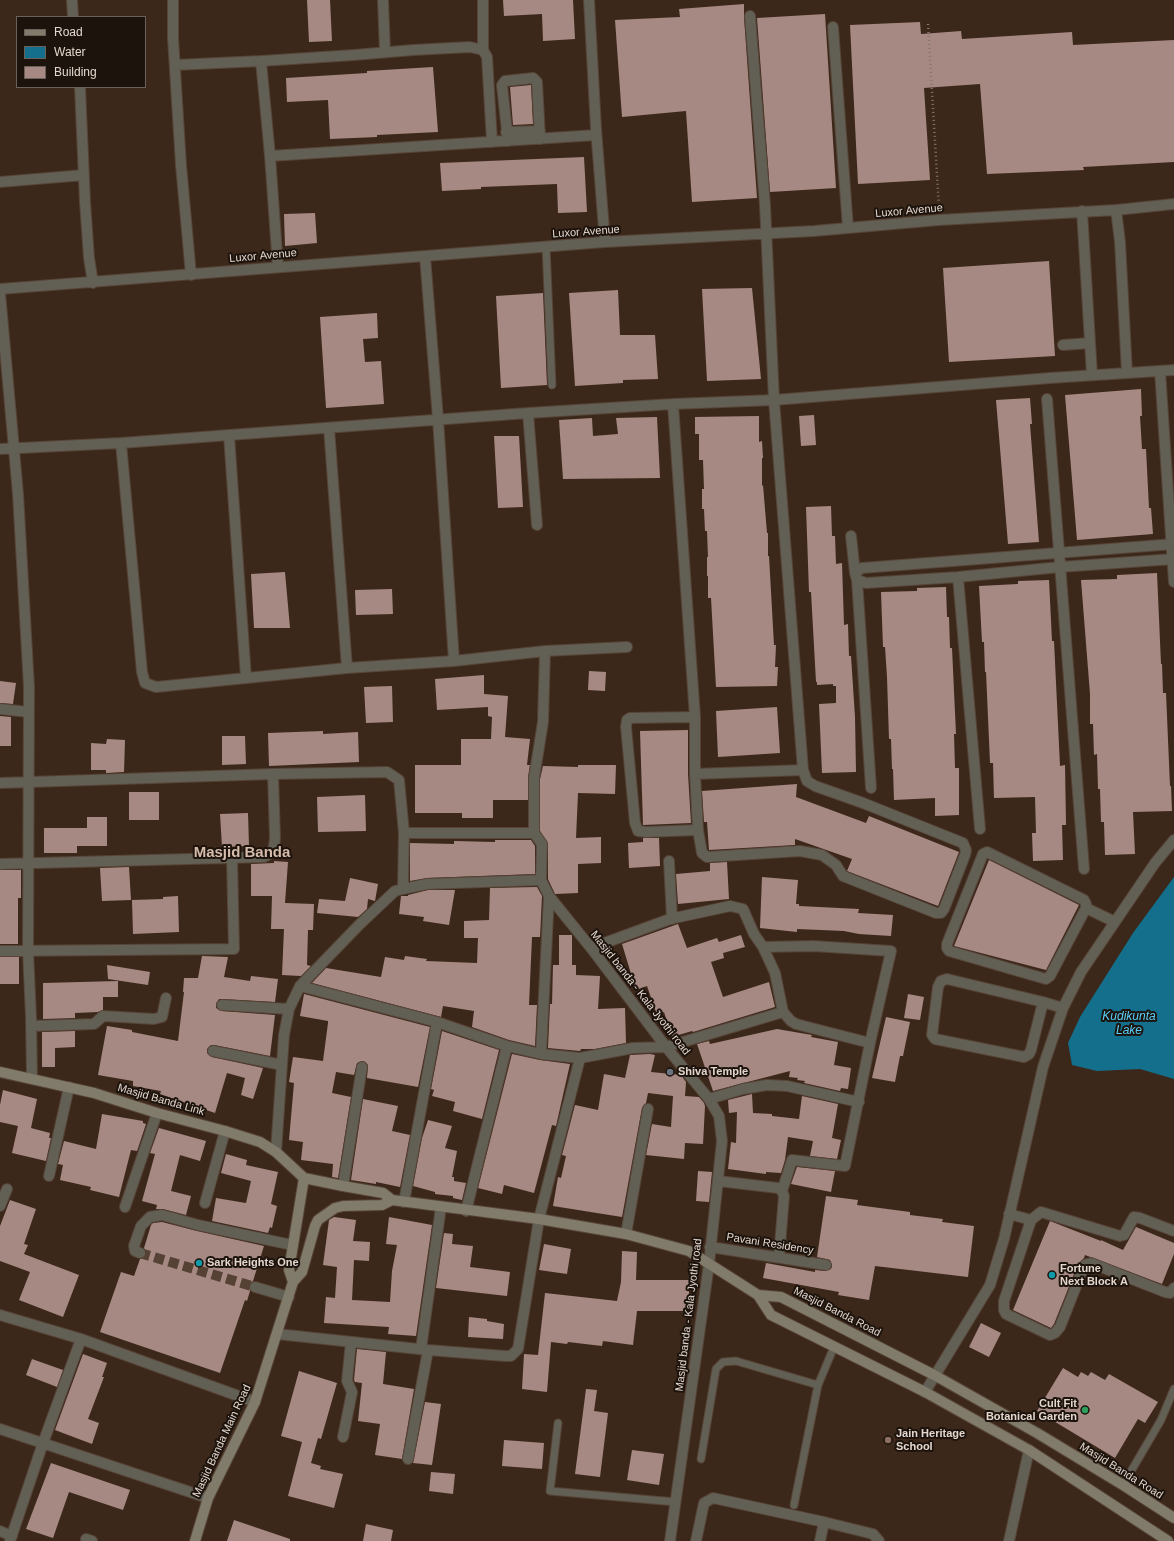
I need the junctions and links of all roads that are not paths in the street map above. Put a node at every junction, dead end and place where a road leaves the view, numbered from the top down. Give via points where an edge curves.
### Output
1 (72, 0) edge
2 (173, 0) edge
3 (383, 0) edge
4 (483, 0) edge
5 (589, 0) edge
6 (74, 16) edge
7 (750, 16) dead end
8 (833, 27) dead end
9 (483, 50) junction
10 (385, 52) junction
11 (261, 61) junction
12 (175, 65) junction
13 (80, 88) edge
14 (540, 135) junction
15 (596, 135) junction
16 (507, 136) junction
17 (492, 142) junction
18 (270, 156) junction
19 (84, 175) junction
20 (0, 182) edge
21 (1174, 204) edge
22 (1116, 210) junction
23 (1082, 211) junction
24 (848, 228) junction
25 (766, 234) junction
26 (605, 242) junction
27 (546, 246) junction
28 (425, 256) junction
29 (278, 267) junction
30 (191, 275) junction
31 (93, 283) junction
32 (0, 289) edge
33 (0, 294) edge
34 (1090, 343) junction
35 (1063, 345) dead end
36 (1174, 370) edge
37 (1160, 371) junction
38 (1127, 373) junction
39 (1092, 375) junction
40 (552, 385) dead end
41 (1047, 399) dead end
42 (774, 400) junction
43 (673, 404) junction
44 (528, 413) junction
45 (438, 419) junction
46 (329, 428) junction
47 (229, 435) junction
48 (121, 443) junction
49 (14, 447) junction
50 (0, 449) edge
51 (537, 525) dead end
52 (851, 536) dead end
53 (1173, 544) edge
54 (1059, 552) junction
55 (1173, 559) edge
56 (1060, 567) junction
57 (856, 577) junction
58 (958, 577) junction
59 (1174, 582) edge
60 (627, 647) dead end
61 (545, 651) junction
62 (454, 661) junction
63 (347, 668) junction
64 (246, 678) junction
65 (0, 709) edge
66 (29, 712) junction
67 (695, 717) junction
68 (803, 770) junction
69 (272, 774) junction
70 (696, 774) junction
71 (0, 783) edge
72 (29, 783) junction
73 (871, 788) dead end
74 (980, 829) dead end
75 (698, 830) junction
76 (404, 833) junction
77 (534, 834) junction
78 (1174, 840) edge
79 (232, 858) junction
80 (669, 860) dead end
81 (0, 864) edge
82 (29, 864) junction
83 (1084, 869) dead end
84 (541, 880) junction
85 (403, 889) junction
86 (549, 896) junction
87 (1086, 908) junction
88 (672, 919) junction
89 (1115, 922) junction
90 (763, 947) junction
91 (591, 948) junction
92 (0, 951) edge
93 (28, 951) junction
94 (300, 986) junction
95 (166, 998) dead end
96 (1043, 1002) junction
97 (222, 1005) dead end
98 (1063, 1008) junction
99 (289, 1009) junction
100 (783, 1012) junction
101 (436, 1022) junction
102 (31, 1026) junction
103 (870, 1043) junction
104 (507, 1046) junction
105 (666, 1047) junction
106 (213, 1051) dead end
107 (541, 1054) junction
108 (580, 1058) junction
109 (282, 1065) junction
110 (362, 1067) dead end
111 (0, 1074) edge
112 (32, 1079) junction
113 (69, 1087) junction
114 (709, 1099) junction
115 (859, 1102) junction
116 (648, 1109) dead end
117 (157, 1113) junction
118 (225, 1131) junction
119 (276, 1152) junction
120 (50, 1176) dead end
121 (304, 1178) junction
122 (718, 1181) junction
123 (343, 1186) junction
124 (7, 1189) dead end
125 (782, 1191) junction
126 (392, 1200) junction
127 (404, 1202) junction
128 (205, 1203) dead end
129 (0, 1206) edge
130 (125, 1207) dead end
131 (441, 1207) junction
132 (466, 1210) junction
133 (1009, 1214) junction
134 (539, 1219) junction
135 (1031, 1220) junction
136 (1174, 1231) edge
137 (626, 1234) junction
138 (292, 1245) junction
139 (710, 1247) junction
140 (140, 1253) dead end
141 (779, 1257) junction
142 (290, 1261) junction
143 (709, 1264) junction
144 (304, 1265) junction
145 (826, 1265) dead end
146 (293, 1282) junction
147 (255, 1287) tunnel mouth
148 (1174, 1288) edge
149 (758, 1295) junction
150 (289, 1297) junction
151 (0, 1315) edge
152 (276, 1334) junction
153 (81, 1339) junction
154 (351, 1342) junction
155 (834, 1346) junction
156 (424, 1350) junction
157 (936, 1376) junction
158 (818, 1385) junction
159 (1174, 1389) edge
160 (925, 1392) junction
161 (255, 1402) junction
162 (558, 1423) dead end
163 (0, 1429) edge
164 (343, 1437) dead end
165 (43, 1443) junction
166 (1028, 1450) junction
167 (408, 1459) dead end
168 (701, 1459) dead end
169 (1123, 1485) junction
170 (208, 1498) junction
171 (676, 1502) junction
172 (794, 1505) dead end
173 (1174, 1518) edge
174 (824, 1522) junction
175 (0, 1531) edge
176 (11, 1538) edge
177 (195, 1541) edge
178 (670, 1541) edge
179 (696, 1541) edge
180 (820, 1541) edge
181 (879, 1541) edge
182 (1009, 1541) edge
183 (1168, 1541) edge

1 - 6 street
2 - 12 street
3 - 10 street
4 - 9 street
5 - 15 street
7 - 25 street
8 - 24 street
9 - 10 street via 470,47
9 - 17 street via 487,57
10 - 11 street
11 - 12 street
11 - 18 street
12 - 30 street
13 - 19 street
14 - 15 street
14 - 16 street
14 - 16 street via 537,82 533,78 505,81 502,85
15 - 26 street
16 - 17 street
17 - 18 street
18 - 29 street
19 - 20 street
19 - 31 street
21 - 22 street, Luxor Avenue
22 - 23 street, Luxor Avenue
22 - 38 street
23 - 24 street, Luxor Avenue
23 - 34 street
24 - 25 street, Luxor Avenue
25 - 26 street, Luxor Avenue
25 - 42 street
26 - 27 street, Luxor Avenue
27 - 28 street, Luxor Avenue
27 - 40 lane
28 - 29 street, Luxor Avenue
28 - 45 street
29 - 30 street, Luxor Avenue
30 - 31 street, Luxor Avenue
31 - 32 street, Luxor Avenue
33 - 49 street
34 - 35 street
34 - 39 street
36 - 37 street
37 - 38 street
37 - 53 street
38 - 39 street
39 - 42 street
41 - 54 street
42 - 43 street
42 - 68 street
43 - 44 street
43 - 67 street
44 - 45 street
44 - 51 street
45 - 46 street
45 - 62 street
46 - 47 street
46 - 63 street
47 - 48 street
47 - 64 street
48 - 49 street
48 - 64 street via 145,683 156,687
49 - 50 street
49 - 66 street
52 - 57 street
53 - 54 street
53 - 55 street
54 - 56 street
54 - 57 street via 862,568
55 - 56 street
55 - 59 street
56 - 58 street
56 - 83 street
57 - 58 street via 866,583
57 - 73 street
58 - 74 street
60 - 61 street
61 - 62 street
61 - 77 street, Masjid banda - Kala Jyothi road via 543,722 534,778
62 - 63 street
63 - 64 street
65 - 66 street
66 - 72 street
67 - 70 street
67 - 75 street via 630,718 626,727 635,823 638,830
68 - 70 street
68 - 75 street via 807,781 815,786 963,843 965,855 941,913 843,876 836,865 822,855 800,851 707,857 702,853
69 - 72 street
69 - 76 street via 387,772 400,780
69 - 79 street via 275,839 273,852 264,857
70 - 75 street
71 - 72 street
72 - 82 street
76 - 77 street
76 - 85 street
77 - 84 street, Masjid banda - Kala Jyothi road via 542,844
78 - 89 street
79 - 82 street
79 - 93 street via 234,949
80 - 88 street
81 - 82 street
82 - 93 street
84 - 85 street via 427,884
84 - 86 street, Masjid banda - Kala Jyothi road
85 - 94 street via 395,891
86 - 91 street, Masjid banda - Kala Jyothi road
86 - 107 street
87 - 87 street via 1084,900 987,852 983,854 947,948 949,951 1046,979 1050,976
87 - 89 street
88 - 90 street via 730,906 743,910
88 - 91 street
89 - 98 street via 1081,972
90 - 100 street via 775,973
90 - 103 street via 814,946 891,951
91 - 105 street, Masjid banda - Kala Jyothi road
92 - 93 street
93 - 102 street
94 - 99 street
94 - 101 street
95 - 102 street via 162,1017 154,1019 103,1016 94,1024
96 - 96 street via 1031,1050 1024,1057 935,1039 932,1035 938,987 941,981 947,979
96 - 98 street
97 - 99 street
98 - 133 street via 1043,1067
99 - 109 street
100 - 103 street via 796,1024
100 - 105 street
101 - 104 street
101 - 127 street
102 - 112 street
103 - 115 street
104 - 107 street
104 - 132 street
105 - 108 street via 633,1048
105 - 114 street, Masjid banda - Kala Jyothi road
106 - 109 street
107 - 108 street
108 - 134 street
109 - 119 street
110 - 123 street
111 - 112 main road, Masjid Banda Link
112 - 113 main road, Masjid Banda Link
113 - 117 main road, Masjid Banda Link
113 - 120 street
114 - 115 street via 768,1085 787,1086
114 - 122 street, Masjid banda - Kala Jyothi road via 719,1116 722,1141
115 - 125 street via 845,1166 792,1160
116 - 137 street
117 - 118 main road, Masjid Banda Link
117 - 130 street
118 - 119 main road, Masjid Banda Link via 260,1142
118 - 128 street
119 - 121 main road, Masjid Banda Link
121 - 123 main road
121 - 138 main road, Masjid Banda Main Road
122 - 125 street via 778,1188
122 - 139 street, Masjid banda - Kala Jyothi road
123 - 126 main road via 383,1193
124 - 129 street
125 - 141 street via 784,1196
126 - 127 main road
126 - 144 main road, Masjid Banda Main Road via 382,1205 343,1206 321,1217 314,1226
127 - 131 main road
131 - 132 main road
131 - 156 street
132 - 134 main road
133 - 135 street
133 - 157 street via 990,1284
134 - 137 main road
134 - 156 street via 518,1350 511,1356 505,1356
135 - 136 street via 1041,1212 1120,1236 1124,1235 1134,1217
135 - 148 street via 1004,1301 1006,1314 1012,1317 1050,1335 1055,1333 1060,1327 1084,1266 1091,1263 1165,1292 1170,1293
137 - 143 main road via 689,1251
138 - 140 street via 162,1215 150,1217 141,1226 134,1246 135,1251
138 - 142 main road, Masjid Banda Main Road
139 - 141 street, Pavani Residency
139 - 143 street, Masjid banda - Kala Jyothi road
141 - 145 street, Pavani Residency
142 - 144 main road
142 - 146 main road, Masjid Banda Main Road via 289,1270
143 - 149 main road
143 - 171 street, Masjid banda - Kala Jyothi road
144 - 146 main road, Masjid Banda Main Road via 302,1272
146 - 150 main road, Masjid Banda Main Road
147 - 150 street
149 - 155 main road via 771,1315
149 - 157 main road, Masjid Banda Road via 781,1297
150 - 152 main road, Masjid Banda Main Road
151 - 153 street
152 - 154 street
152 - 161 main road, Masjid Banda Main Road
153 - 161 street
153 - 165 street
154 - 156 street
154 - 164 street via 347,1381 352,1392
155 - 158 lane
155 - 160 main road
156 - 167 street
157 - 160 street
157 - 169 main road, Masjid Banda Road
158 - 168 lane via 736,1361 723,1362 716,1369
158 - 172 lane
159 - 169 lane via 1161,1420
160 - 166 main road
161 - 170 main road, Masjid Banda Main Road
162 - 171 lane via 550,1491
163 - 165 street
165 - 170 street
165 - 176 street
166 - 182 street
166 - 183 main road
169 - 173 main road, Masjid Banda Road
170 - 177 main road, Masjid Banda Main Road
171 - 178 street, Masjid banda - Kala Jyothi road
174 - 179 street via 713,1498 704,1503
174 - 180 street
174 - 181 street via 873,1534
175 - 176 street

